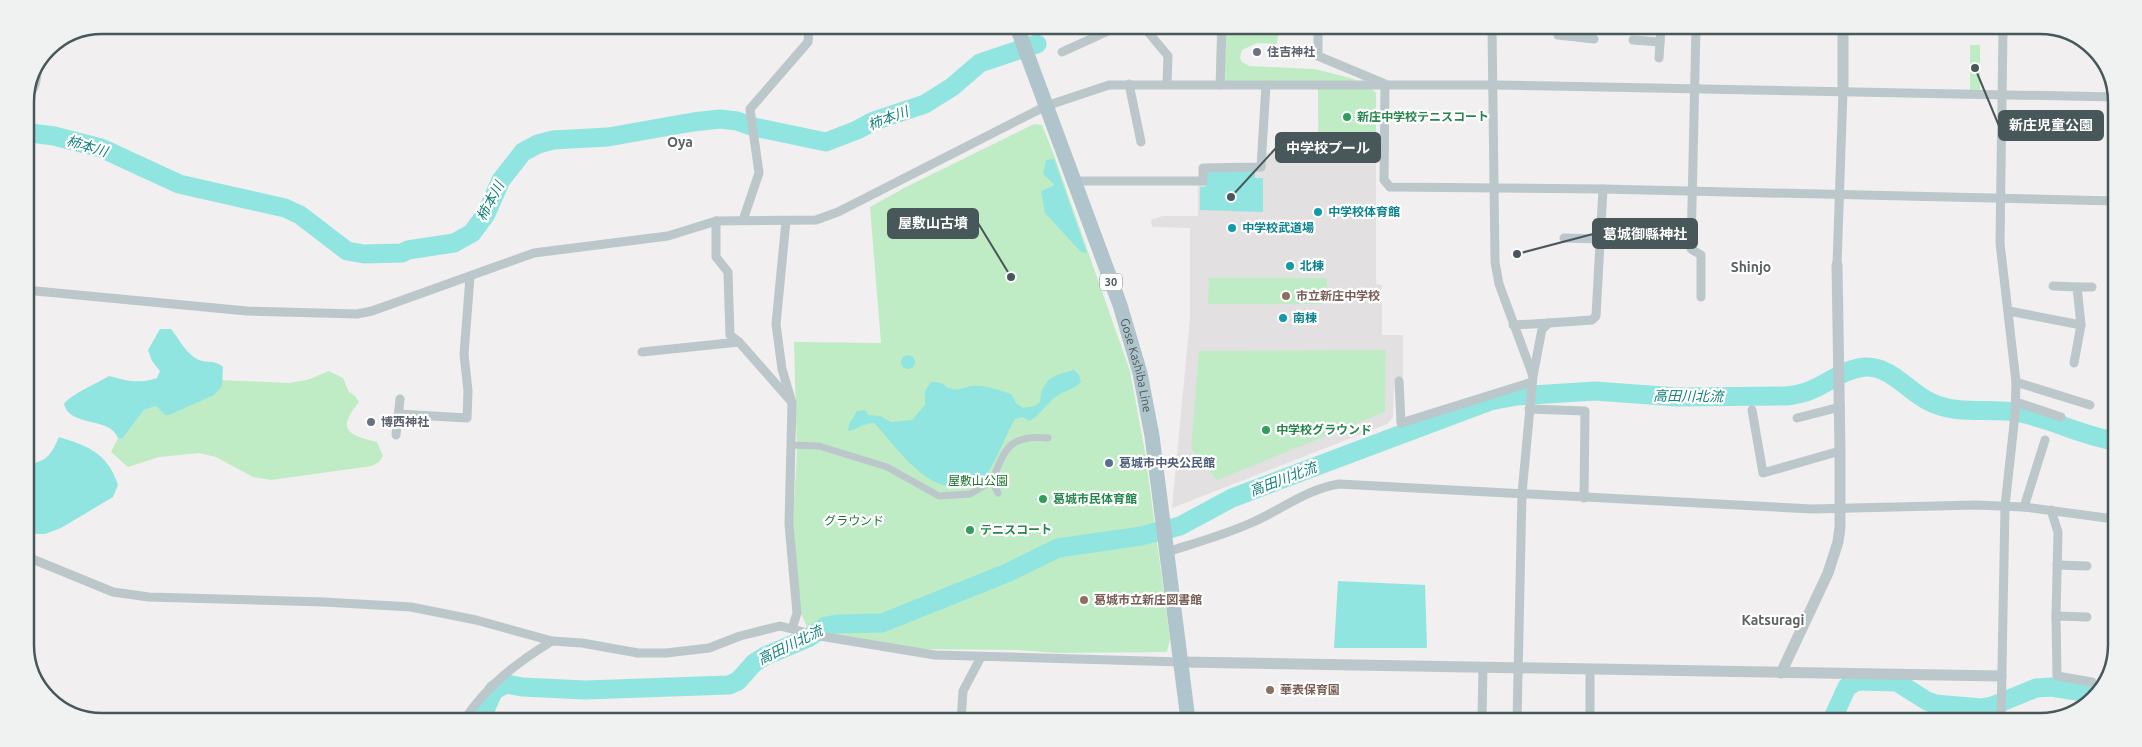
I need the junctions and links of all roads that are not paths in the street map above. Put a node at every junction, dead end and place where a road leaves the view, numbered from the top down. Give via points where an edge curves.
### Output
1 (808, 34) edge
2 (1020, 34) edge
3 (1102, 34) edge
4 (1150, 34) edge
5 (1222, 34) edge
6 (1318, 34) edge
7 (1492, 34) edge
8 (1558, 34) edge
9 (1661, 34) edge
10 (1696, 34) edge
11 (1843, 34) edge
12 (2003, 34) edge
13 (1594, 39) dead end
14 (1633, 40) dead end
15 (1660, 42) junction
16 (1062, 52) dead end
17 (1659, 58) dead end
18 (1129, 84) junction
19 (1167, 84) junction
20 (1384, 84) junction
21 (1220, 85) junction
22 (1266, 85) junction
23 (1494, 85) junction
24 (1695, 90) junction
25 (1843, 92) junction
26 (2003, 95) junction
27 (2108, 96) edge
28 (1046, 106) junction
29 (1141, 142) dead end
30 (1073, 181) junction
31 (1495, 187) junction
32 (1604, 189) junction
33 (1692, 191) junction
34 (1838, 194) junction
35 (2001, 198) junction
36 (2108, 201) edge
37 (743, 220) junction
38 (716, 221) junction
39 (786, 221) junction
40 (1564, 238) dead end
41 (1601, 238) junction
42 (1837, 265) joint
43 (470, 277) junction
44 (2052, 286) dead end
45 (2077, 287) junction
46 (2092, 287) dead end
47 (34, 291) edge
48 (1701, 297) dead end
49 (2009, 311) junction
50 (1550, 323) junction
51 (1513, 325) junction
52 (2081, 325) junction
53 (739, 342) junction
54 (642, 352) dead end
55 (2074, 363) dead end
56 (1399, 381) dead end
57 (1532, 382) junction
58 (2016, 382) junction
59 (400, 399) dead end
60 (792, 402) junction
61 (2016, 402) junction
62 (2090, 405) dead end
63 (1840, 407) junction
64 (1529, 409) junction
65 (1752, 410) dead end
66 (398, 414) junction
67 (1797, 418) dead end
68 (2061, 418) dead end
69 (396, 434) dead end
70 (1048, 438) dead end
71 (2045, 440) dead end
72 (792, 445) junction
73 (1840, 451) junction
74 (992, 482) junction
75 (998, 493) dead end
76 (1522, 493) junction
77 (1584, 498) junction
78 (2006, 506) junction
79 (2024, 506) junction
80 (1840, 508) junction
81 (2051, 510) junction
82 (2108, 518) edge
83 (1167, 552) junction
84 (34, 560) edge
85 (2057, 565) junction
86 (2087, 566) dead end
87 (2056, 616) junction
88 (2087, 617) dead end
89 (792, 629) junction
90 (552, 641) junction
91 (982, 657) junction
92 (1181, 662) junction
93 (1483, 667) junction
94 (1518, 668) junction
95 (1590, 669) junction
96 (1781, 673) junction
97 (2001, 676) junction
98 (2092, 682) dead end
99 (469, 713) edge
100 (961, 713) edge
101 (1187, 713) edge
102 (1482, 713) edge
103 (1517, 713) edge
104 (1590, 713) edge
105 (2001, 713) edge

1 - 37 street via 808,42 750,108 759,173
2 - 28 main road, Gose Kashiba Line / 30
3 - 16 street
4 - 19 street via 1168,56
5 - 21 street
6 - 20 street via 1318,56
7 - 23 street
8 - 13 street
9 - 15 street
10 - 24 street
11 - 25 street
12 - 26 street
14 - 15 street
15 - 17 street
18 - 19 street
18 - 28 street via 1096,88
18 - 29 street
19 - 21 street
20 - 22 street
20 - 23 street
20 - 31 street via 1384,180 1390,187
21 - 22 street
22 - 30 street via 1261,167 1203,168 1203,181
23 - 24 street
23 - 31 street
24 - 25 street
24 - 33 street
25 - 26 street
25 - 34 street
26 - 27 street
26 - 35 street
28 - 30 main road, Gose Kashiba Line / 30
28 - 39 street via 838,212 816,220
30 - 83 main road, Gose Kashiba Line / 30 via 1120,305 1138,364 1152,436
31 - 32 street
31 - 51 street via 1495,262
32 - 33 street
32 - 41 street
33 - 34 street
33 - 48 street via 1691,249 1701,255
34 - 35 street
34 - 42 street
35 - 36 street
35 - 49 street via 2001,256
37 - 38 street
37 - 39 street
38 - 43 street via 668,236 534,253
38 - 53 street via 716,257 728,272 730,335
39 - 60 street via 776,324 782,369
40 - 41 street
41 - 50 street via 1596,316 1592,320
42 - 63 street
43 - 47 street via 357,314 247,310
43 - 66 street via 464,354 467,418
44 - 45 street
45 - 46 street
45 - 52 street
49 - 52 street
49 - 58 street
50 - 51 street
50 - 57 street via 1542,329
51 - 57 street
52 - 55 street
53 - 54 street
53 - 60 street
56 - 57 street via 1400,422
57 - 64 street
58 - 61 street
58 - 62 street
59 - 66 street
60 - 72 street
61 - 68 street
61 - 78 street
63 - 67 street
63 - 73 street
64 - 76 street
64 - 77 street via 1585,410
65 - 73 street via 1763,473
66 - 69 street
70 - 74 street via 1028,436 1008,447
71 - 79 street
72 - 74 street via 819,446 887,467 940,496 970,494
72 - 89 street via 789,524 797,613
73 - 80 street
74 - 75 street
76 - 77 street
76 - 83 street via 1353,484 1325,486 1250,524
76 - 94 street
77 - 80 street
78 - 79 street
78 - 80 street
78 - 97 street
79 - 81 street
80 - 96 street via 1834,556
81 - 82 street
81 - 85 street via 2058,532
83 - 92 main road, Gose Kashiba Line / 30
84 - 90 street via 113,592 149,598 411,607 476,620
85 - 86 street
85 - 87 street
87 - 88 street
87 - 98 street via 2058,676
89 - 90 street via 780,626 709,648 666,653 638,653
89 - 91 street via 935,655
90 - 99 street via 497,680
91 - 92 street
91 - 100 street via 963,691
92 - 93 street
92 - 101 main road, Gose Kashiba Line / 30
93 - 94 street
93 - 102 street
94 - 95 street
94 - 103 street
95 - 96 street
95 - 104 street
96 - 97 street
97 - 105 street

